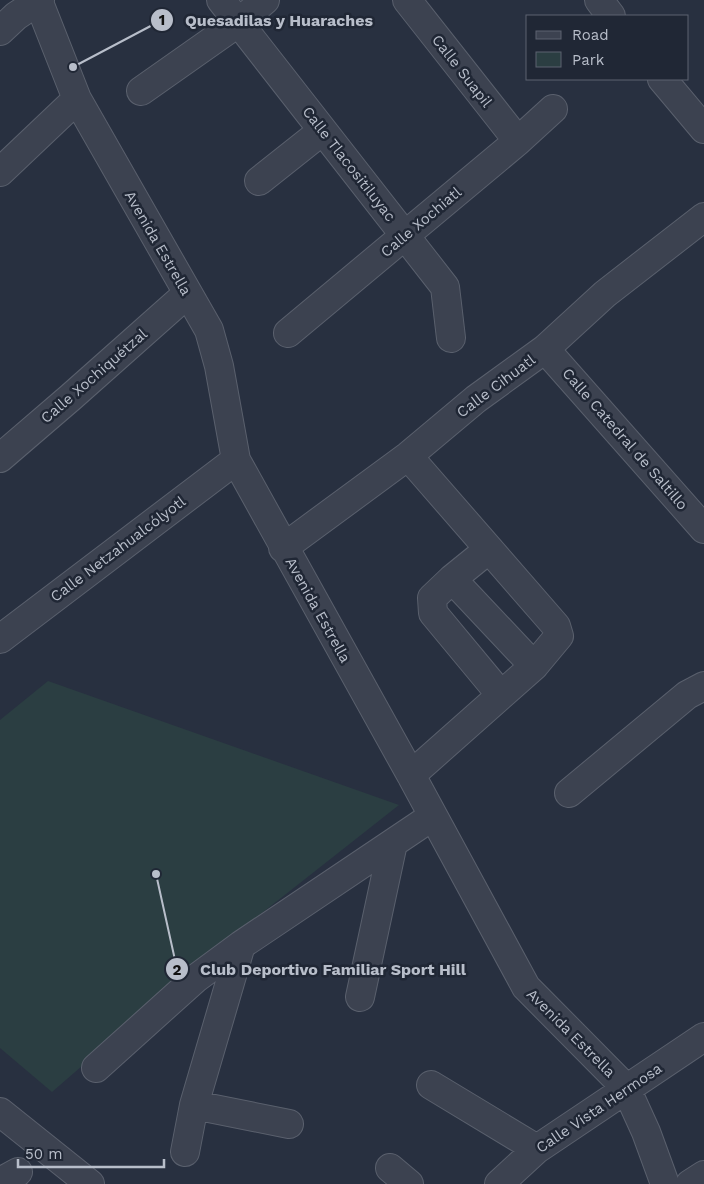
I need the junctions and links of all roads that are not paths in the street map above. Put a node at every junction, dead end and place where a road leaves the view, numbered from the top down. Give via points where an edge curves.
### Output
1 (39, 0) edge
2 (221, 0) edge
3 (265, 0) edge
4 (407, 0) edge
5 (599, 0) edge
6 (610, 15) edge
7 (239, 22) junction
8 (0, 31) edge
9 (663, 80) edge
10 (141, 92) dead end
11 (77, 99) junction
12 (553, 109) dead end
13 (704, 129) edge
14 (322, 131) junction
15 (518, 141) junction
16 (0, 172) edge
17 (259, 181) dead end
18 (704, 217) edge
19 (406, 236) junction
20 (187, 294) junction
21 (288, 333) dead end
22 (451, 338) dead end
23 (545, 349) junction
24 (408, 456) junction
25 (0, 458) edge
26 (236, 460) junction
27 (704, 529) edge
28 (283, 548) junction
29 (489, 549) junction
30 (452, 579) junction
31 (0, 639) edge
32 (534, 666) junction
33 (704, 686) edge
34 (501, 695) junction
35 (411, 775) junction
36 (569, 793) dead end
37 (433, 816) junction
38 (393, 843) junction
39 (241, 945) junction
40 (360, 997) dead end
41 (704, 1037) edge
42 (96, 1068) dead end
43 (431, 1085) dead end
44 (626, 1088) junction
45 (194, 1105) junction
46 (0, 1112) edge
47 (289, 1124) dead end
48 (537, 1149) junction
49 (185, 1152) dead end
50 (704, 1175) edge
51 (90, 1184) edge
52 (498, 1184) edge
53 (665, 1184) edge
54 (690, 1184) edge

1 - 8 street
1 - 11 street, Avenida Estrella
2 - 7 street, Calle Tlacositiluyac
3 - 7 street
4 - 15 street, Calle Suapil
5 - 6 street
7 - 10 street
7 - 14 street, Calle Tlacositiluyac
9 - 13 street
11 - 16 street
11 - 20 street, Avenida Estrella
12 - 15 street, Calle Xochiatl
14 - 17 street
14 - 19 street, Calle Tlacositiluyac
15 - 19 street, Calle Xochiatl
18 - 23 street, Calle Cihuatl via 605,294
19 - 21 street, Calle Xochiatl
19 - 22 street, Calle Tlacositiluyac via 445,287
20 - 25 street, Calle Xochiquétzal
20 - 26 street, Avenida Estrella via 209,330
23 - 24 street, Calle Cihuatl via 476,399
23 - 27 street, Calle Catedral de Saltillo
24 - 28 street, Calle Cihuatl
24 - 29 street
26 - 28 street, Avenida Estrella
26 - 31 street, Calle Netzahualcólyotl
28 - 35 street, Avenida Estrella
29 - 30 street
29 - 32 street via 556,626 559,636
30 - 32 street
30 - 34 street via 432,598 433,613
32 - 34 street
33 - 36 street via 687,695
34 - 35 street
35 - 37 street, Avenida Estrella
37 - 38 street
37 - 44 street, Avenida Estrella via 526,987
38 - 39 street
38 - 40 street
39 - 42 street via 195,980
39 - 45 street
41 - 44 street, Calle Vista Hermosa
43 - 48 street
44 - 48 street, Calle Vista Hermosa
44 - 53 street, Avenida Estrella
45 - 47 street
45 - 49 street
46 - 51 street
48 - 52 street, Calle Vista Hermosa
50 - 54 street

